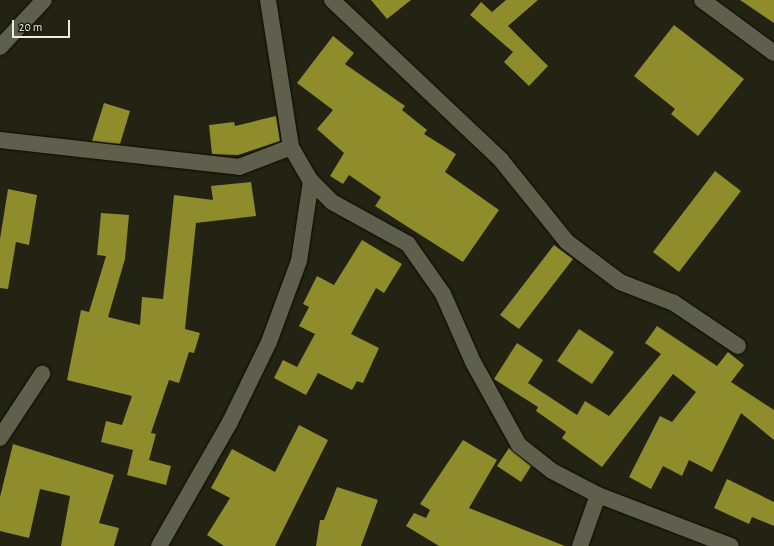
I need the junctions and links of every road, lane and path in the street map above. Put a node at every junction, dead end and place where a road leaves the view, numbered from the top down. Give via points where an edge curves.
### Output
1 (44, 0) edge
2 (268, 0) edge
3 (332, 0) edge
4 (702, 0) edge
5 (0, 47) edge
6 (774, 53) edge
7 (0, 140) edge
8 (290, 147) junction
9 (311, 181) junction
10 (738, 346) dead end
11 (42, 374) dead end
12 (0, 438) edge
13 (598, 495) junction
14 (159, 546) edge
15 (580, 546) edge
16 (731, 546) edge

1 - 5 street
2 - 8 street
3 - 10 street via 501,160 566,242 620,282 674,303
4 - 6 street
7 - 8 street via 239,167
8 - 9 street
9 - 13 street via 332,202 408,244 443,294 473,362 519,445 552,471
9 - 14 street via 299,261 269,342 229,424
11 - 12 street
13 - 15 street
13 - 16 street

